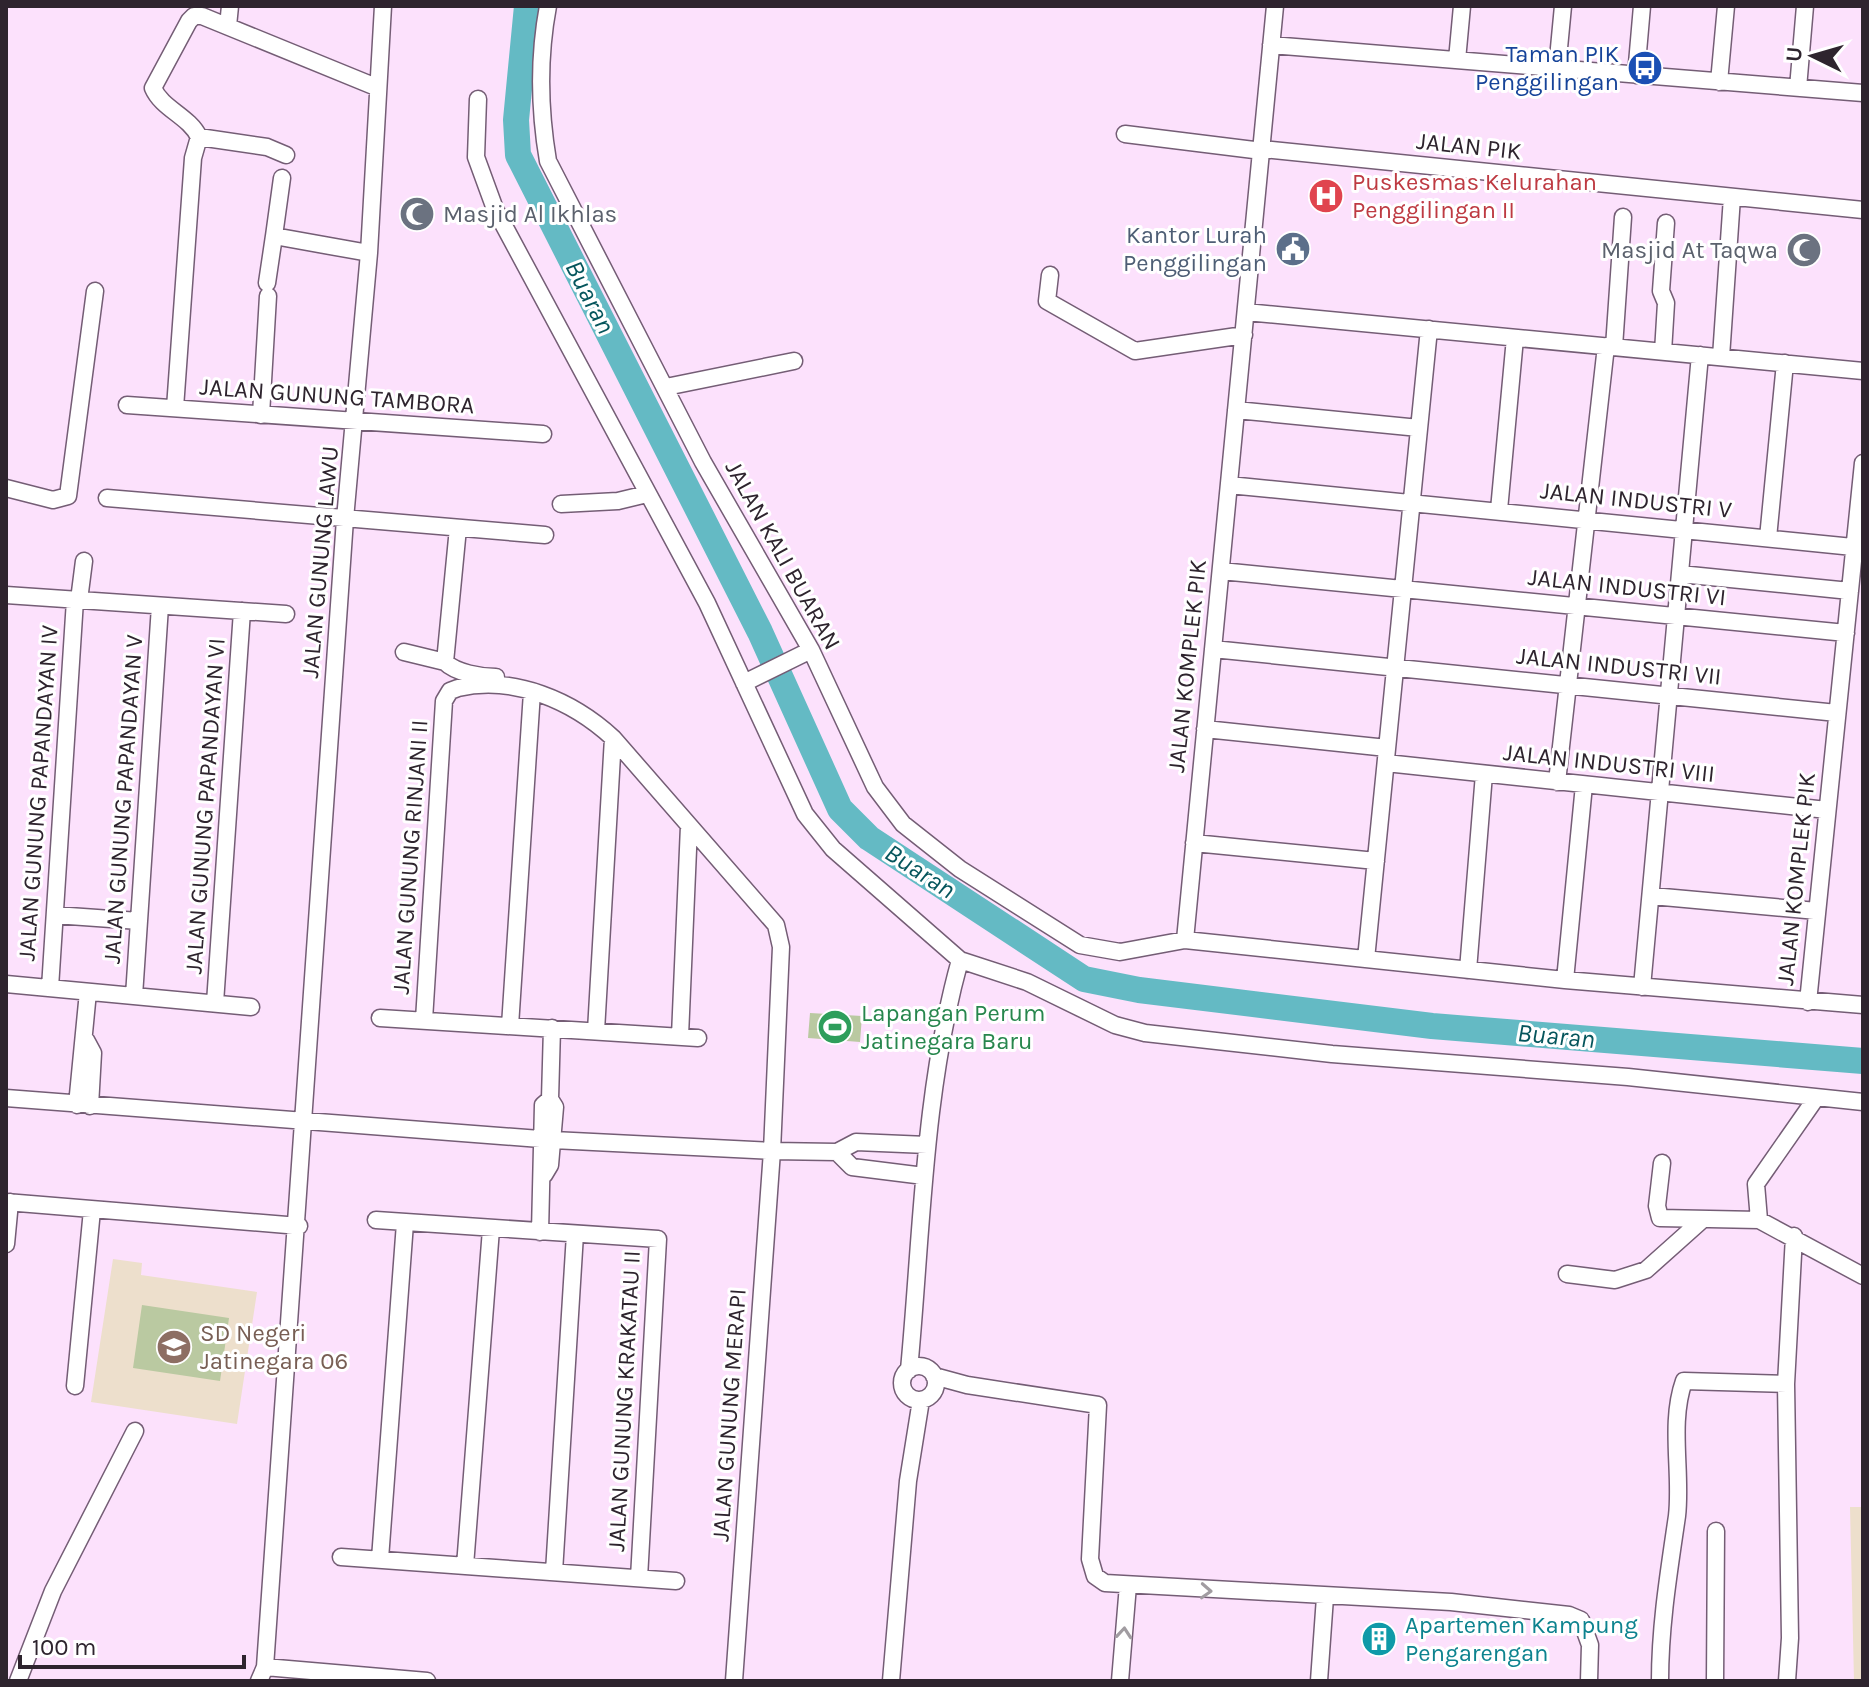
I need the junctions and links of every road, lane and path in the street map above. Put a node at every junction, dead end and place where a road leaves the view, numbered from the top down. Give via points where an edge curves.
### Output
1 (230, 6) edge
2 (383, 6) edge
3 (548, 6) edge
4 (1275, 6) edge
5 (1462, 6) edge
6 (1563, 6) edge
7 (1642, 6) edge
8 (1726, 6) edge
9 (1805, 6) edge
10 (228, 26) junction
11 (1271, 45) junction
12 (1457, 60) junction
13 (1557, 69) junction
14 (1636, 75) junction
15 (1719, 82) junction
16 (376, 87) junction
17 (1798, 88) junction
18 (1863, 93) edge
19 (478, 99) dead end
20 (1125, 134) dead end
21 (199, 137) junction
22 (1262, 150) junction
23 (286, 155) dead end
24 (282, 178) dead end
25 (1732, 197) junction
26 (1863, 210) edge
27 (1623, 217) dead end
28 (1666, 223) dead end
29 (274, 236) junction
30 (369, 253) junction
31 (1050, 275) dead end
32 (95, 291) dead end
33 (1246, 312) junction
34 (1429, 329) junction
35 (1244, 335) junction
36 (1515, 338) junction
37 (1610, 346) junction
38 (1663, 352) junction
39 (1700, 355) junction
40 (1721, 357) junction
41 (794, 361) dead end
42 (1785, 363) junction
43 (1863, 371) edge
44 (666, 387) junction
45 (127, 405) dead end
46 (175, 408) junction
47 (1236, 410) junction
48 (261, 415) junction
49 (355, 421) junction
50 (1419, 428) junction
51 (543, 434) dead end
52 (1863, 463) edge
53 (1229, 485) junction
54 (6, 488) edge
55 (647, 494) junction
56 (107, 498) dead end
57 (1412, 501) junction
58 (561, 504) dead end
59 (1499, 510) junction
60 (345, 519) junction
61 (1587, 519) junction
62 (458, 528) junction
63 (1684, 529) junction
64 (545, 535) dead end
65 (1768, 538) junction
66 (1859, 548) edge
67 (84, 561) dead end
68 (1221, 571) junction
69 (1680, 574) junction
70 (1403, 588) junction
71 (1850, 591) junction
72 (6, 595) edge
73 (77, 600) junction
74 (160, 606) junction
75 (1577, 606) junction
76 (242, 611) junction
77 (286, 614) dead end
78 (1677, 616) junction
79 (1846, 633) junction
80 (1213, 649) junction
81 (404, 652) dead end
82 (806, 652) junction
83 (445, 662) junction
84 (1395, 667) junction
85 (518, 678) dead end
86 (748, 681) junction
87 (1568, 685) junction
88 (532, 692) junction
89 (1670, 696) junction
90 (1837, 713) junction
91 (1205, 729) junction
92 (613, 738) junction
93 (1386, 756) junction
94 (1484, 774) junction
95 (1557, 782) junction
96 (1584, 785) junction
97 (1661, 793) junction
98 (1827, 810) junction
99 (689, 826) junction
100 (1194, 843) junction
101 (1376, 861) junction
102 (1652, 896) junction
103 (1817, 911) junction
104 (55, 915) junction
105 (139, 921) junction
106 (1185, 940) junction
107 (1366, 959) junction
108 (960, 960) junction
109 (1468, 970) junction
110 (1565, 980) junction
111 (6, 984) edge
112 (1642, 987) junction
113 (50, 988) junction
114 (88, 992) junction
115 (134, 996) junction
116 (1808, 1002) junction
117 (215, 1003) junction
118 (1863, 1005) edge
119 (251, 1007) dead end
120 (380, 1018) dead end
121 (424, 1020) junction
122 (510, 1026) junction
123 (552, 1028) junction
124 (596, 1031) junction
125 (680, 1036) junction
126 (698, 1038) dead end
127 (6, 1098) edge
128 (1816, 1098) junction
129 (1863, 1102) edge
130 (83, 1105) junction
131 (306, 1122) junction
132 (547, 1139) junction
133 (927, 1145) junction
134 (772, 1151) junction
135 (837, 1152) junction
136 (1662, 1163) dead end
137 (924, 1176) junction
138 (8, 1202) edge
139 (92, 1210) junction
140 (376, 1220) dead end
141 (1702, 1220) junction
142 (1759, 1220) junction
143 (405, 1223) junction
144 (299, 1226) junction
145 (491, 1229) junction
146 (540, 1232) junction
147 (575, 1234) junction
148 (1794, 1236) junction
149 (6, 1244) edge
150 (1567, 1274) dead end
151 (1863, 1276) edge
152 (922, 1371) junction
153 (1786, 1384) junction
154 (967, 1385) junction
155 (75, 1386) dead end
156 (919, 1397) junction
157 (135, 1431) dead end
158 (1716, 1531) dead end
159 (341, 1557) dead end
160 (380, 1559) junction
161 (465, 1566) junction
162 (554, 1572) junction
163 (639, 1578) junction
164 (676, 1581) dead end
165 (1128, 1585) junction
166 (1325, 1597) junction
167 (262, 1674) edge
168 (18, 1681) edge
169 (427, 1681) edge
170 (734, 1681) edge
171 (891, 1681) edge
172 (1120, 1681) edge
173 (1319, 1681) edge
174 (1589, 1681) edge
175 (1660, 1681) edge
176 (1715, 1681) edge
177 (1787, 1681) edge

1 - 10 street
2 - 16 street, JALAN GUNUNG LAWU
3 - 44 street, JALAN KALI BUARAN via 540,113 548,161
4 - 11 street, JALAN KOMPLEK PIK
5 - 12 street
6 - 13 street
7 - 14 street
8 - 15 street
9 - 17 street
10 - 16 street
10 - 21 street via 194,16 154,81 156,96 193,125
11 - 12 street
11 - 22 street, JALAN KOMPLEK PIK
12 - 13 street
13 - 14 street
14 - 15 street
15 - 17 street
16 - 30 street, JALAN GUNUNG LAWU
17 - 18 street
19 - 55 street via 476,157 490,197
20 - 22 street, JALAN PIK
21 - 23 street
21 - 46 street via 193,158
22 - 25 street, JALAN PIK
22 - 33 street, JALAN KOMPLEK PIK
24 - 29 street
25 - 26 street, JALAN PIK
25 - 40 street
27 - 37 street
28 - 38 street
29 - 30 street
29 - 48 street
30 - 49 street, JALAN GUNUNG LAWU
31 - 35 street via 1047,301 1135,351
32 - 54 street via 68,496 53,500
33 - 34 street
33 - 35 street, JALAN KOMPLEK PIK
34 - 36 street
34 - 50 street
35 - 47 street, JALAN KOMPLEK PIK
36 - 37 street
36 - 59 street
37 - 38 street
37 - 61 street
38 - 39 street
39 - 40 street
39 - 63 street
40 - 42 street
41 - 44 street
42 - 43 street
42 - 65 street
44 - 82 street, JALAN KALI BUARAN
45 - 46 street, JALAN GUNUNG TAMBORA
46 - 48 street, JALAN GUNUNG TAMBORA
47 - 50 street
47 - 53 street, JALAN KOMPLEK PIK
48 - 49 street, JALAN GUNUNG TAMBORA
49 - 51 street, JALAN GUNUNG TAMBORA
49 - 60 street, JALAN GUNUNG LAWU
50 - 57 street
52 - 66 street, JALAN KOMPLEK PIK
53 - 57 street, JALAN INDUSTRI V
53 - 68 street, JALAN KOMPLEK PIK
55 - 58 street
55 - 86 street
56 - 60 street
57 - 59 street, JALAN INDUSTRI V
57 - 70 street
59 - 61 street, JALAN INDUSTRI V
60 - 62 street
60 - 131 street, JALAN GUNUNG LAWU
61 - 63 street, JALAN INDUSTRI V
61 - 75 street
62 - 64 street
62 - 83 street
63 - 65 street, JALAN INDUSTRI V
63 - 69 street
65 - 66 street, JALAN INDUSTRI V
66 - 71 street, JALAN KOMPLEK PIK
67 - 73 street, JALAN GUNUNG PAPANDAYAN IV
68 - 70 street, JALAN INDUSTRI VI
68 - 80 street, JALAN KOMPLEK PIK
69 - 71 street
69 - 78 street
70 - 75 street, JALAN INDUSTRI VI
70 - 84 street
71 - 79 street, JALAN KOMPLEK PIK
72 - 73 street
73 - 74 street
73 - 104 street, JALAN GUNUNG PAPANDAYAN IV
74 - 76 street
74 - 105 street, JALAN GUNUNG PAPANDAYAN V
75 - 78 street, JALAN INDUSTRI VI
75 - 87 street
76 - 77 street
76 - 117 street, JALAN GUNUNG PAPANDAYAN VI
78 - 79 street, JALAN INDUSTRI VI
78 - 89 street
79 - 90 street, JALAN KOMPLEK PIK
80 - 84 street, JALAN INDUSTRI VII
80 - 91 street, JALAN KOMPLEK PIK
81 - 83 street
82 - 86 street
82 - 106 street, JALAN KALI BUARAN via 875,787 903,824 960,869 1080,945 1120,952
83 - 85 street via 480,676
84 - 87 street, JALAN INDUSTRI VII
84 - 93 street
86 - 108 street via 805,814 833,849
87 - 89 street, JALAN INDUSTRI VII
87 - 95 street
88 - 92 street via 589,716
88 - 121 street, JALAN GUNUNG RINJANI II via 467,686 450,691 444,701
88 - 122 street
89 - 90 street, JALAN INDUSTRI VII
89 - 97 street
90 - 98 street, JALAN KOMPLEK PIK
91 - 93 street, JALAN INDUSTRI VIII
91 - 100 street, JALAN KOMPLEK PIK
92 - 99 street
92 - 124 street
93 - 94 street, JALAN INDUSTRI VIII
93 - 101 street
94 - 95 street, JALAN INDUSTRI VIII
94 - 109 street
95 - 96 street, JALAN INDUSTRI VIII
96 - 97 street, JALAN INDUSTRI VIII
96 - 110 street
97 - 98 street, JALAN INDUSTRI VIII
97 - 102 street
98 - 103 street, JALAN KOMPLEK PIK
99 - 125 street
99 - 134 street, JALAN GUNUNG MERAPI via 776,925 781,947
100 - 101 street
100 - 106 street, JALAN KOMPLEK PIK
101 - 107 street
102 - 103 street
102 - 112 street
103 - 116 street, JALAN KOMPLEK PIK
104 - 105 street
104 - 113 street, JALAN GUNUNG PAPANDAYAN IV
105 - 115 street, JALAN GUNUNG PAPANDAYAN V
106 - 107 street, JALAN KOMPLEK PIK
107 - 109 street, JALAN KOMPLEK PIK
108 - 128 street via 1027,982 1115,1025 1145,1033
108 - 133 street via 945,1014
109 - 110 street, JALAN KOMPLEK PIK
110 - 112 street, JALAN KOMPLEK PIK
111 - 113 street
112 - 116 street, JALAN KOMPLEK PIK
113 - 114 street
114 - 115 street
114 - 130 street via 86,1040 93,1053
115 - 117 street
116 - 118 street
117 - 119 street
120 - 121 street, JALAN GUNUNG RINJANI II
121 - 122 street
122 - 123 street
123 - 124 street
123 - 132 street via 550,1099 555,1107
124 - 125 street
125 - 126 street
127 - 130 street
128 - 129 street
128 - 142 street via 1756,1184
130 - 131 street
131 - 132 street
131 - 144 street, JALAN GUNUNG LAWU
132 - 134 street
132 - 146 street via 550,1165 544,1175
133 - 135 street via 856,1142
133 - 137 street
134 - 135 street
134 - 170 street, JALAN GUNUNG MERAPI
135 - 137 street via 852,1167
136 - 141 street via 1660,1218
137 - 152 street via 914,1324
138 - 139 street
138 - 149 street
139 - 144 street
139 - 155 street
140 - 143 street, JALAN GUNUNG KRAKATAU II
141 - 142 street
141 - 150 street via 1646,1270 1615,1280
142 - 148 street
143 - 145 street, JALAN GUNUNG KRAKATAU II
143 - 160 street
144 - 167 street, JALAN GUNUNG LAWU
145 - 146 street, JALAN GUNUNG KRAKATAU II
145 - 161 street
146 - 147 street, JALAN GUNUNG KRAKATAU II
147 - 162 street
147 - 163 street, JALAN GUNUNG KRAKATAU II via 658,1239
148 - 151 street
148 - 153 street
152 - 154 street
152 - 156 street via 936,1385
152 - 156 street via 902,1381
153 - 175 street via 1684,1381
153 - 177 street
154 - 156 street
154 - 165 street via 1098,1405 1091,1569 1105,1583
156 - 171 street
157 - 168 street via 53,1591
158 - 176 street
159 - 160 street, JALAN GUNUNG KRAKATAU II
160 - 161 street, JALAN GUNUNG KRAKATAU II
161 - 162 street, JALAN GUNUNG KRAKATAU II
162 - 163 street, JALAN GUNUNG KRAKATAU II
163 - 164 street, JALAN GUNUNG KRAKATAU II
165 -> 166 street
172 -> 165 street
166 - 173 street
166 - 174 street via 1451,1602 1569,1615 1581,1620 1588,1635
167 - 169 street

